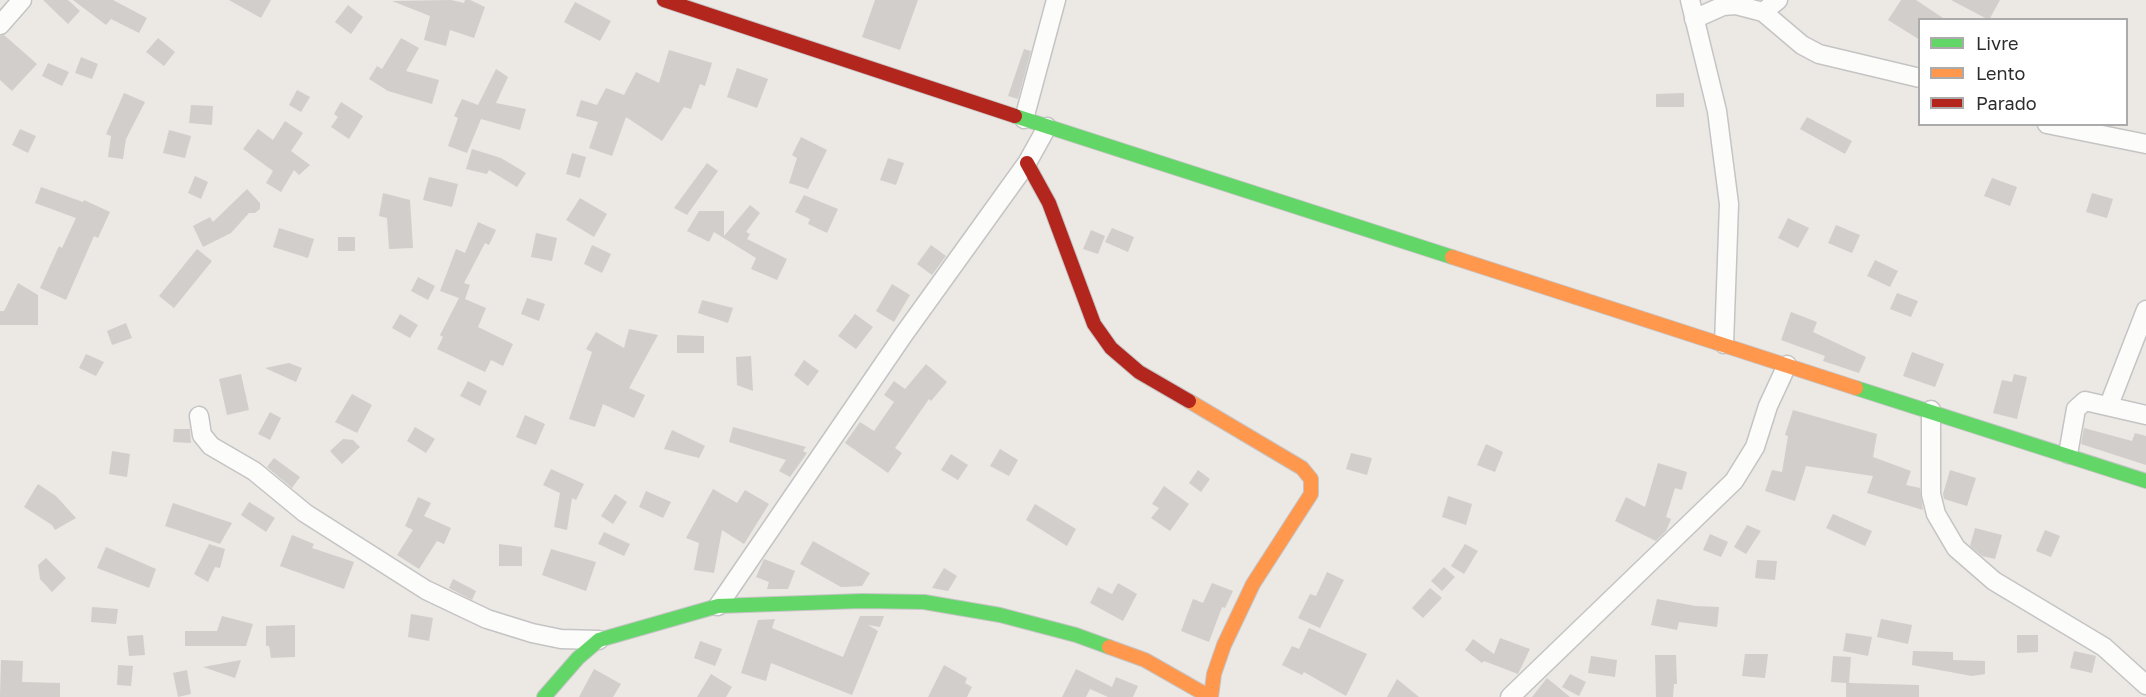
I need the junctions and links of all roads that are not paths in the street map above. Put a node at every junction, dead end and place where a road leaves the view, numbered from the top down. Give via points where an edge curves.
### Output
1 (22, 0) edge
2 (664, 0) edge
3 (1056, 0) edge
4 (1690, 0) edge
5 (1778, 0) edge
6 (1763, 12) junction
7 (1694, 20) junction
8 (0, 25) edge
9 (1918, 78) edge
10 (1024, 119) junction
11 (2057, 126) edge
12 (1047, 127) junction
13 (2146, 144) edge
14 (1027, 163) junction
15 (2146, 310) edge
16 (1724, 344) junction
17 (1787, 365) junction
18 (2109, 405) junction
19 (1931, 410) junction
20 (2146, 415) edge
21 (199, 416) dead end
22 (2068, 454) junction
23 (2146, 481) edge
24 (718, 606) junction
25 (599, 640) junction
26 (2146, 685) edge
27 (1516, 695) edge
28 (544, 697) edge
29 (1210, 697) edge

1 - 8 street
2 - 10 street
3 - 10 street
4 - 7 street
5 - 6 street
6 - 7 street via 1723,6
6 - 9 street via 1819,54
7 - 16 street via 1718,111 1729,204
10 - 12 street
11 - 13 street
12 - 14 street
12 - 16 street
14 - 24 street via 904,334
14 - 29 street via 1049,203 1094,324 1111,348 1139,372 1302,468 1311,479 1311,494 1253,584 1224,645
15 - 18 street
16 - 17 street
17 - 19 street
17 - 27 street via 1755,447 1734,481
18 - 20 street
18 - 22 street via 2085,401 2076,409
19 - 22 street
19 - 26 street via 1931,494 1936,514 1956,548 1994,581 2104,647
21 - 25 street via 202,435 211,446 254,471 305,513 426,590 487,619 531,633
22 - 23 street
24 - 25 street
24 - 29 street via 924,602 1000,615 1076,635 1145,660
25 - 28 street

